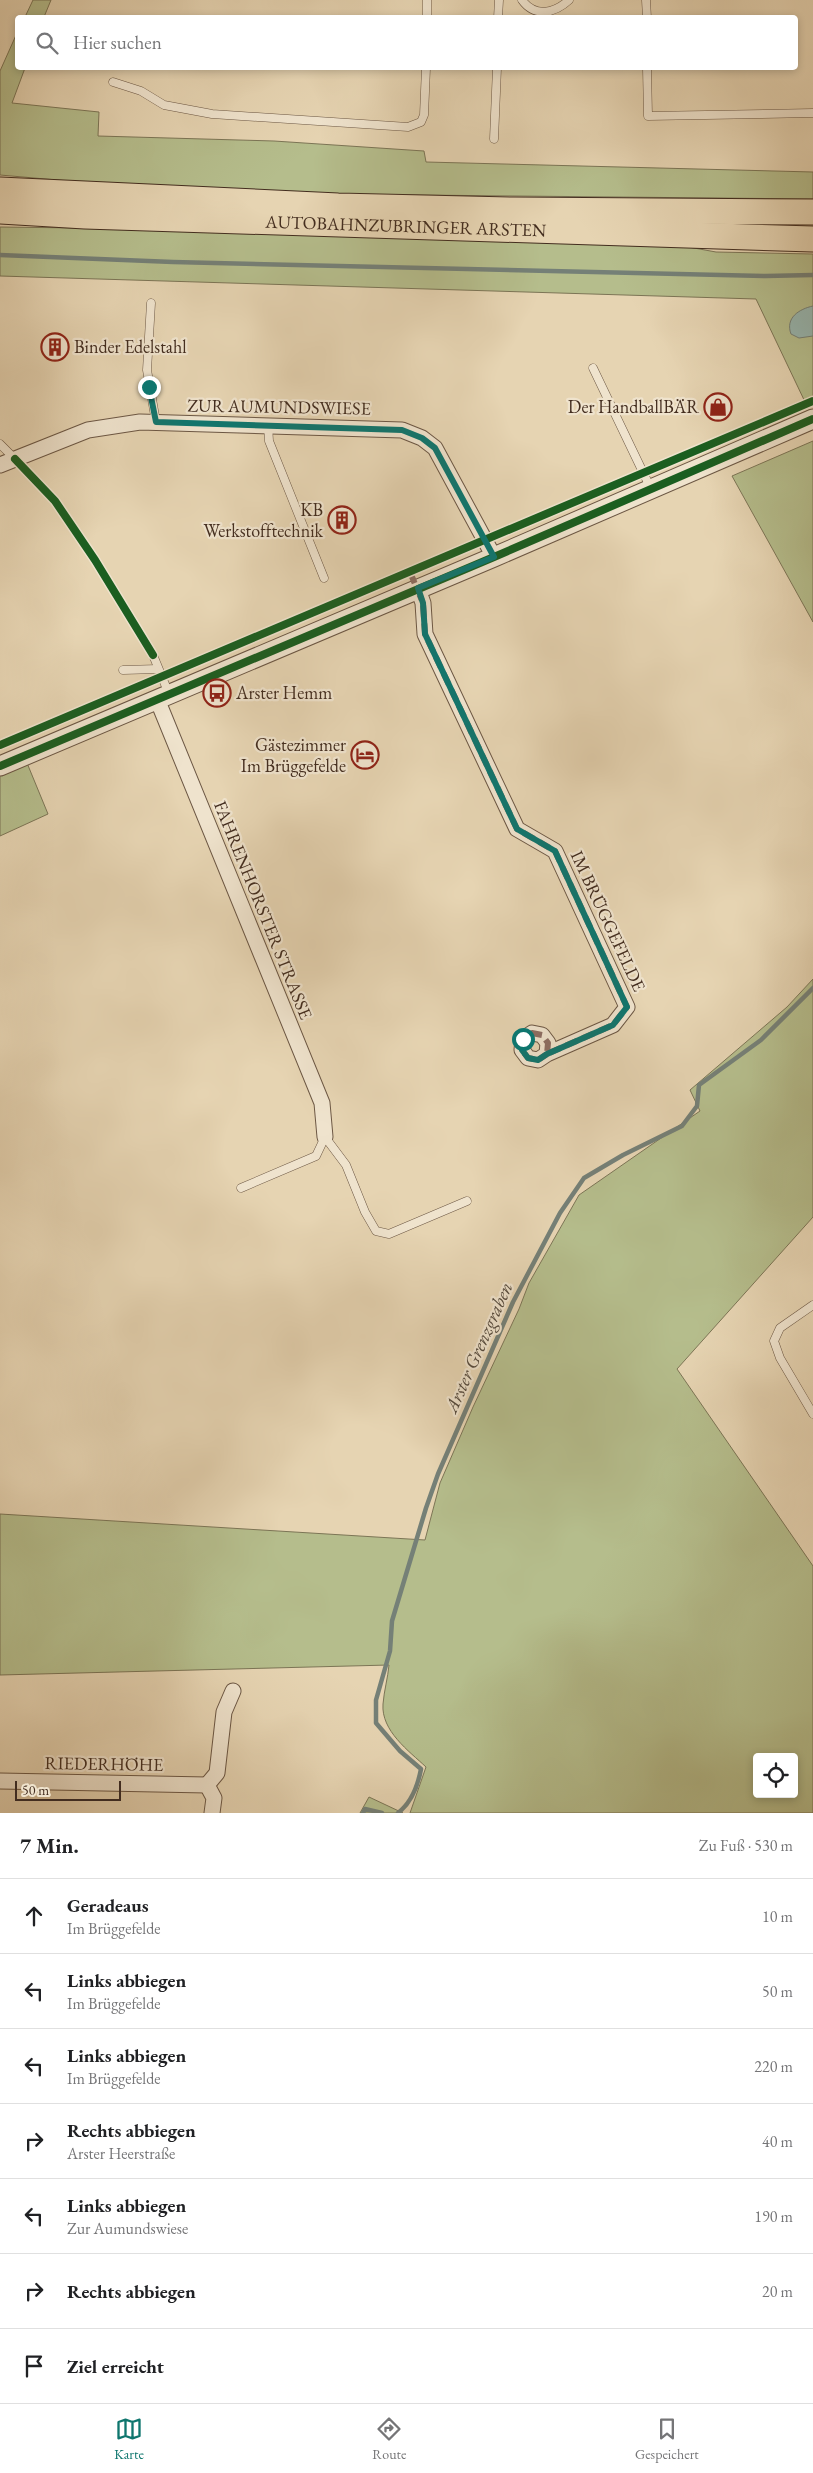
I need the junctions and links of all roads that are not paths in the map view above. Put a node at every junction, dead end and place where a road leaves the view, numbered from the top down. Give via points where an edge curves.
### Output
1 (427, 0) edge
2 (499, 0) edge
3 (522, 0) edge
4 (570, 0) edge
5 (646, 0) edge
6 (427, 15) edge
7 (498, 15) edge
8 (646, 15) edge
9 (426, 70) edge
10 (497, 70) edge
11 (647, 70) edge
12 (113, 82) dead end
13 (813, 113) edge
14 (494, 139) dead end
15 (0, 190) edge
16 (0, 211) edge
17 (813, 212) edge
18 (813, 239) edge
19 (151, 303) dead end
20 (593, 368) dead end
21 (813, 419) edge
22 (156, 422) junction
23 (268, 425) junction
24 (0, 444) edge
25 (15, 459) junction
26 (0, 466) edge
27 (647, 481) junction
28 (494, 557) junction
29 (324, 578) dead end
30 (418, 588) junction
31 (153, 655) dead end
32 (123, 670) dead end
33 (160, 673) junction
34 (163, 697) junction
35 (0, 766) edge
36 (547, 1054) dead end
37 (325, 1136) junction
38 (240, 1188) dead end
39 (467, 1201) dead end
40 (813, 1306) edge
41 (813, 1414) edge
42 (233, 1691) dead end
43 (0, 1782) edge
44 (207, 1785) junction
45 (212, 1813) edge

1 - 6 lane
2 - 7 lane
3 - 4 lane via 526,6 542,13 558,10
5 - 8 lane
9 - 12 lane via 424,115 421,122 408,127 212,114 164,105 141,91
10 - 14 lane
11 - 13 lane via 648,116
15 - 17 highway, AUTOBAHNZUBRINGER ARSTEN via 338,206
16 - 18 highway, AUTOBAHNZUBRINGER ARSTEN
19 - 22 lane via 146,370
20 - 27 lane
21 - 27 street
22 - 23 street, ZUR AUMUNDSWIESE
22 - 25 street, ZUR AUMUNDSWIESE via 88,430
23 - 28 street, ZUR AUMUNDSWIESE via 402,430 422,438 435,448
23 - 29 lane via 270,441
24 - 25 lane
25 - 26 street, ZUR AUMUNDSWIESE
27 - 28 street
28 - 30 street
30 - 34 street
30 - 36 street, IM BRÜGGEFELDE via 423,603 425,634 517,829 555,851 627,1007 613,1025
31 - 33 lane
32 - 33 lane
33 - 34 lane
34 - 35 street
34 - 37 street, FAHRENHORSTER STRASSE via 322,1103
37 - 38 lane via 316,1156
37 - 39 lane via 346,1165 376,1231 388,1234
40 - 41 lane via 780,1328 774,1341 780,1358
42 - 44 street via 224,1712 217,1772
43 - 44 street, RIEDERHÖHE
44 - 45 street via 214,1798

